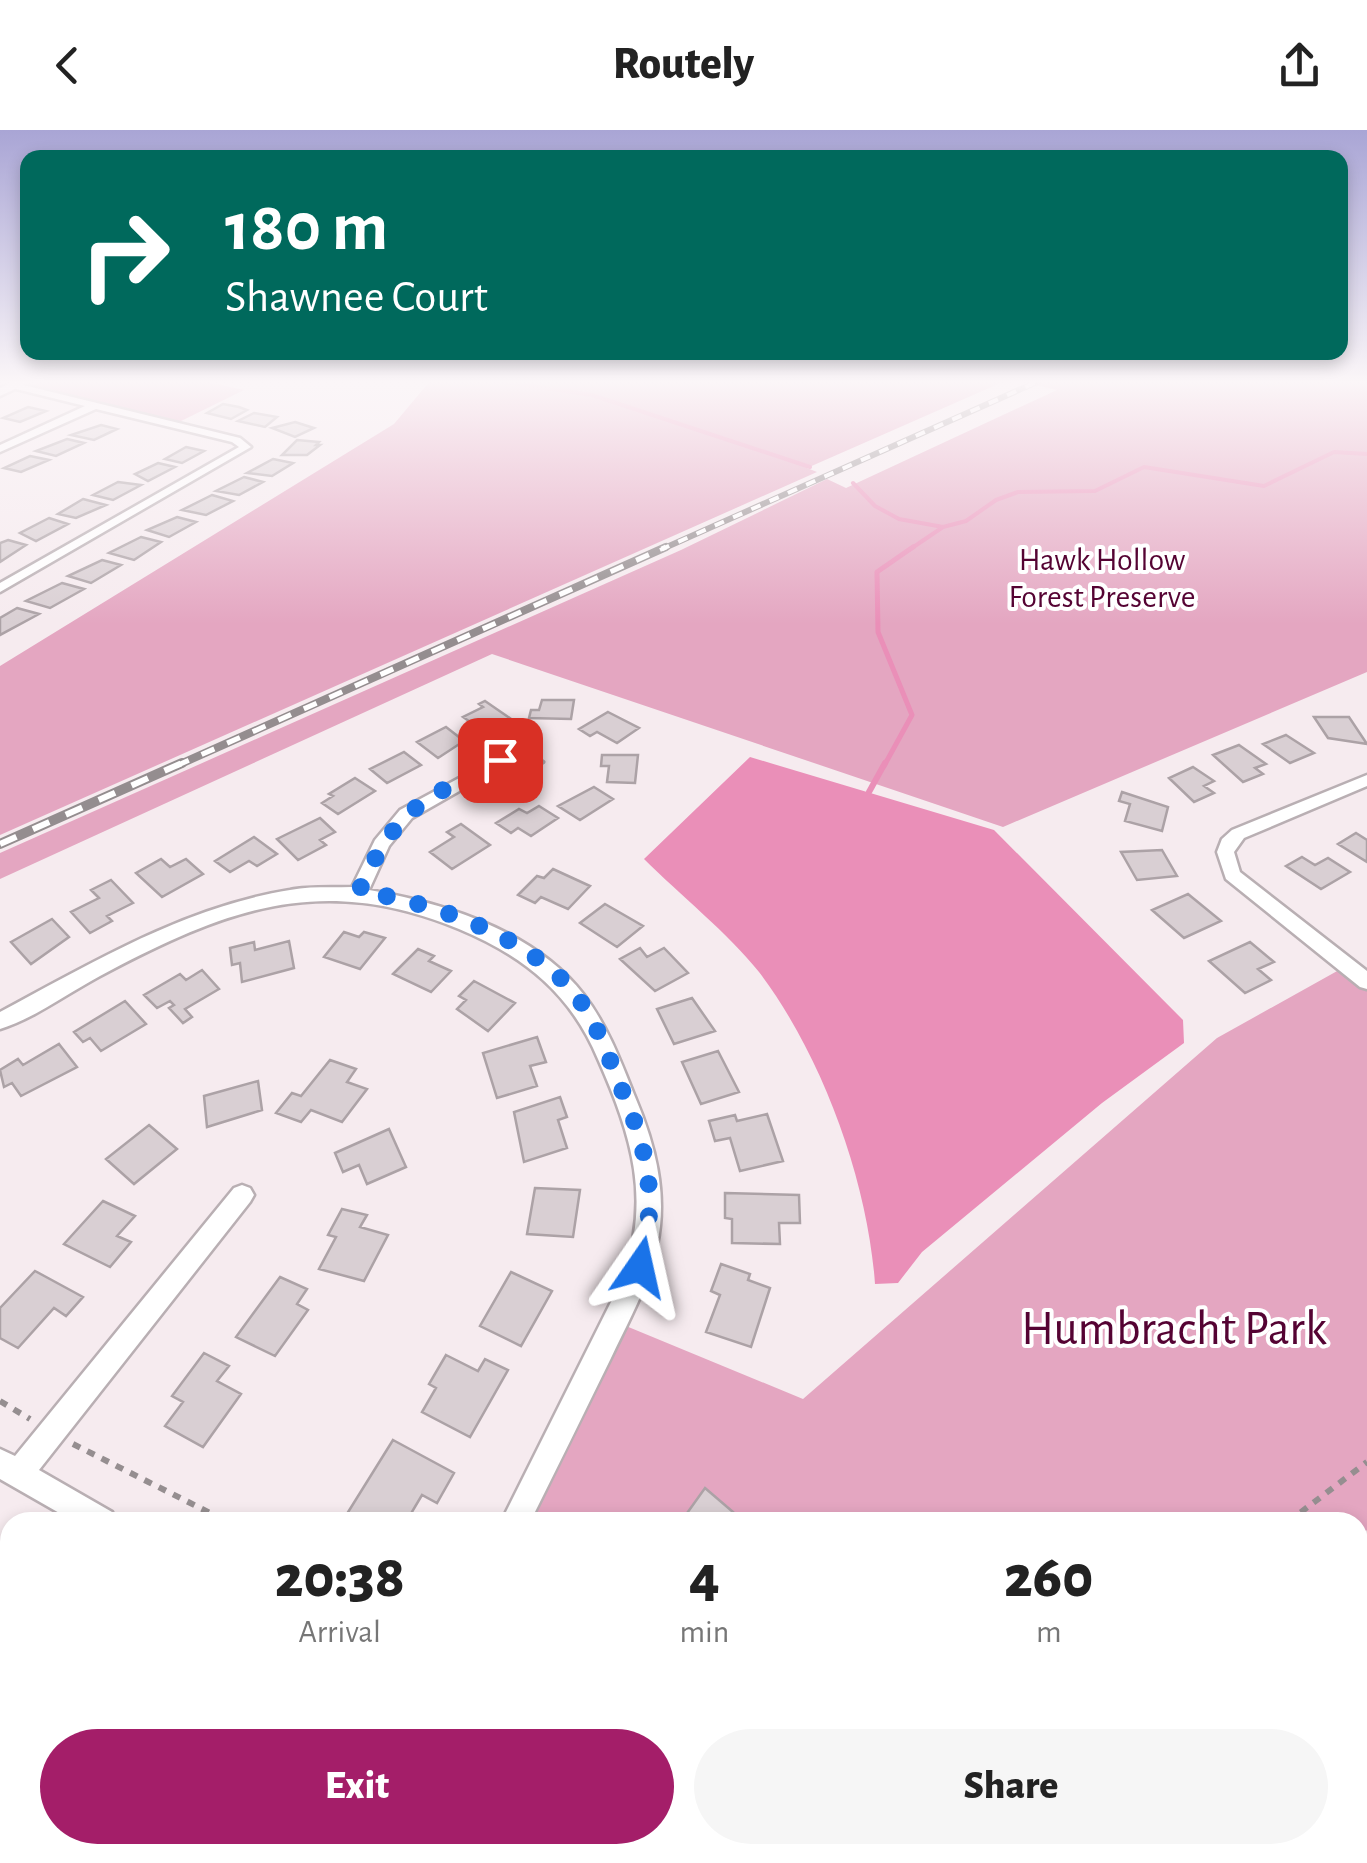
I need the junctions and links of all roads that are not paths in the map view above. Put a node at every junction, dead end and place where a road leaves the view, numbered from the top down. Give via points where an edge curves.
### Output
1 (220, 462) edge
2 (0, 588) edge
3 (535, 762) dead end
4 (1367, 780) edge
5 (359, 891) junction
6 (1367, 982) edge
7 (0, 1020) edge
8 (242, 1195) dead end
9 (9, 1469) edge
10 (84, 1512) edge
11 (521, 1512) edge

1 - 2 street
3 - 5 street via 500,760 406,814 381,844
4 - 6 street via 1238,834 1224,854 1232,875
5 - 7 street via 258,900 211,916
5 - 11 street via 447,912 550,968 578,998 602,1041 643,1141 650,1209 640,1267
8 - 9 street via 52,1432
9 - 10 street

